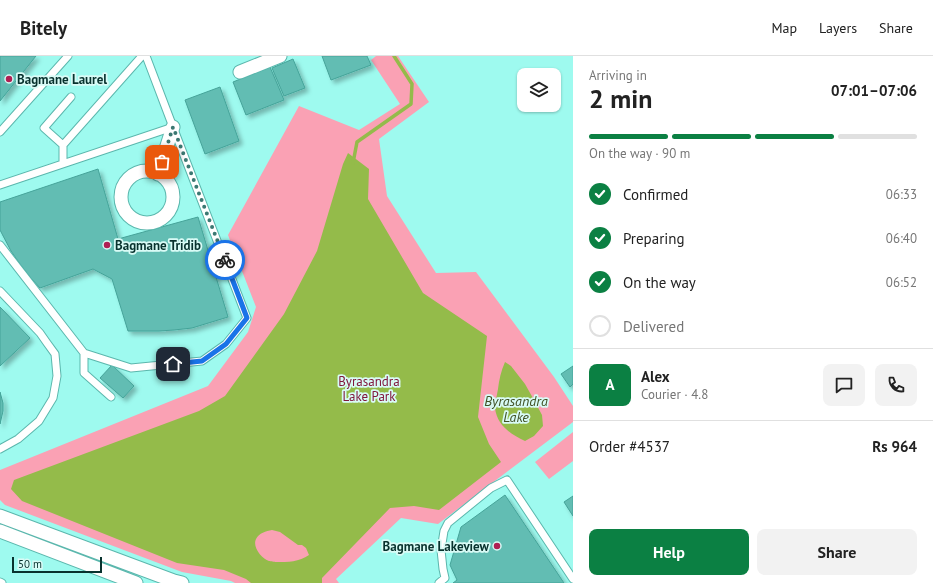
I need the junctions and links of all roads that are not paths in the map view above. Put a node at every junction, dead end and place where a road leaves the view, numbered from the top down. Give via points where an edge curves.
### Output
1 (68, 56) edge
2 (142, 56) edge
3 (146, 56) edge
4 (280, 56) edge
5 (240, 72) dead end
6 (71, 98) dead end
7 (173, 127) junction
8 (0, 132) edge
9 (63, 145) junction
10 (63, 163) junction
11 (158, 174) dead end
12 (0, 185) edge
13 (0, 245) edge
14 (0, 291) edge
15 (84, 353) junction
16 (111, 397) dead end
17 (0, 449) edge
18 (0, 516) edge
19 (0, 531) edge
20 (573, 579) edge
21 (136, 583) edge
22 (182, 583) edge
23 (439, 583) edge

1 - 8 lane
2 - 9 lane
3 - 7 lane
4 - 5 street
6 - 9 lane via 44,128
7 - 10 lane
7 - 11 street
7 - 15 lane via 247,318 226,344 202,361 130,368
9 - 10 lane
10 - 12 lane
13 - 15 lane
14 - 17 lane via 40,333 55,354 57,376 53,398 39,421 18,439
15 - 16 lane via 84,373
18 - 22 street
19 - 21 street
20 - 23 lane via 507,480 491,488 448,523 441,550 445,578

